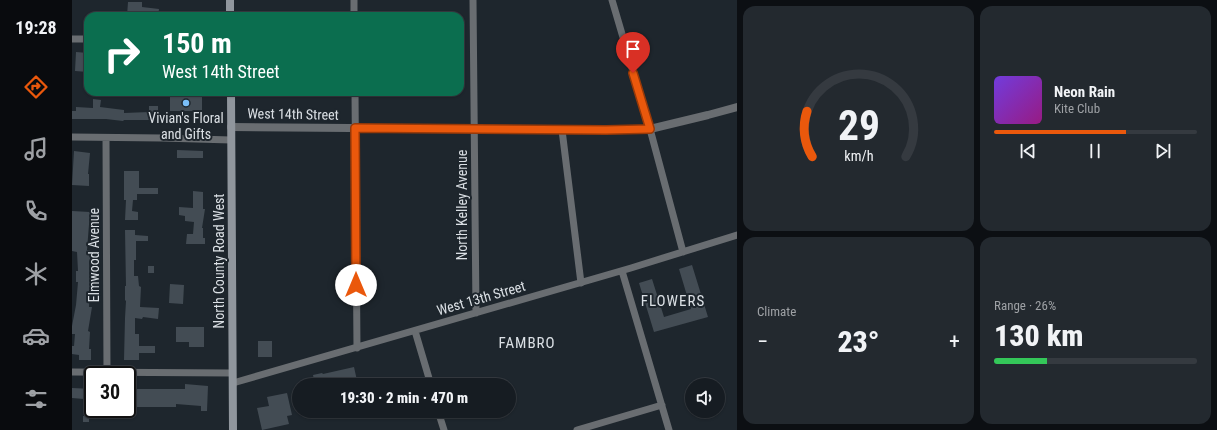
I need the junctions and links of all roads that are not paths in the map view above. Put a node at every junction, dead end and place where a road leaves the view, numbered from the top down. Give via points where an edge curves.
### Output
1 (230, 0) edge
2 (354, 0) edge
3 (473, 0) edge
4 (612, 0) edge
5 (230, 12) edge
6 (354, 12) edge
7 (72, 39) edge
8 (84, 39) edge
9 (230, 96) edge
10 (355, 96) edge
11 (737, 107) edge
12 (231, 127) junction
13 (355, 128) junction
14 (474, 129) junction
15 (650, 129) junction
16 (562, 130) junction
17 (72, 137) edge
18 (106, 138) junction
19 (231, 140) junction
20 (737, 236) edge
21 (683, 252) junction
22 (622, 271) junction
23 (580, 283) junction
24 (476, 313) junction
25 (415, 331) junction
26 (357, 348) junction
27 (107, 366) edge
28 (72, 372) edge
29 (84, 372) edge
30 (136, 372) edge
31 (232, 373) junction
32 (429, 378) edge
33 (233, 383) junction
34 (662, 405) junction
35 (440, 418) edge
36 (233, 430) edge
37 (444, 430) edge
38 (577, 430) edge
39 (669, 430) edge

1 - 5 main road
2 - 6 street
3 - 14 street, North Kelley Avenue
4 - 15 street
7 - 8 street
9 - 12 main road, North County Road West
10 - 13 street
11 - 15 street, West 14th Street
12 - 13 street, West 14th Street
12 - 19 main road, North County Road West
13 - 14 street, West 14th Street
13 - 26 street
14 - 16 street, West 14th Street
14 - 24 street, North Kelley Avenue
15 - 16 street, West 14th Street
15 - 21 street
16 - 23 street
17 - 18 street
18 - 19 street
18 - 27 street, Elmwood Avenue
19 - 31 main road, North County Road West
20 - 21 street, West 13th Street
21 - 22 street, West 13th Street
22 - 23 street, West 13th Street
22 - 34 street
23 - 24 street, West 13th Street
24 - 25 street, West 13th Street
25 - 26 street, West 13th Street
25 - 32 street
26 - 33 street, West 13th Street
28 - 29 street
30 - 31 street
31 - 33 main road, North County Road West
33 - 36 main road, North County Road West
34 - 38 street
34 - 39 street
35 - 37 street

